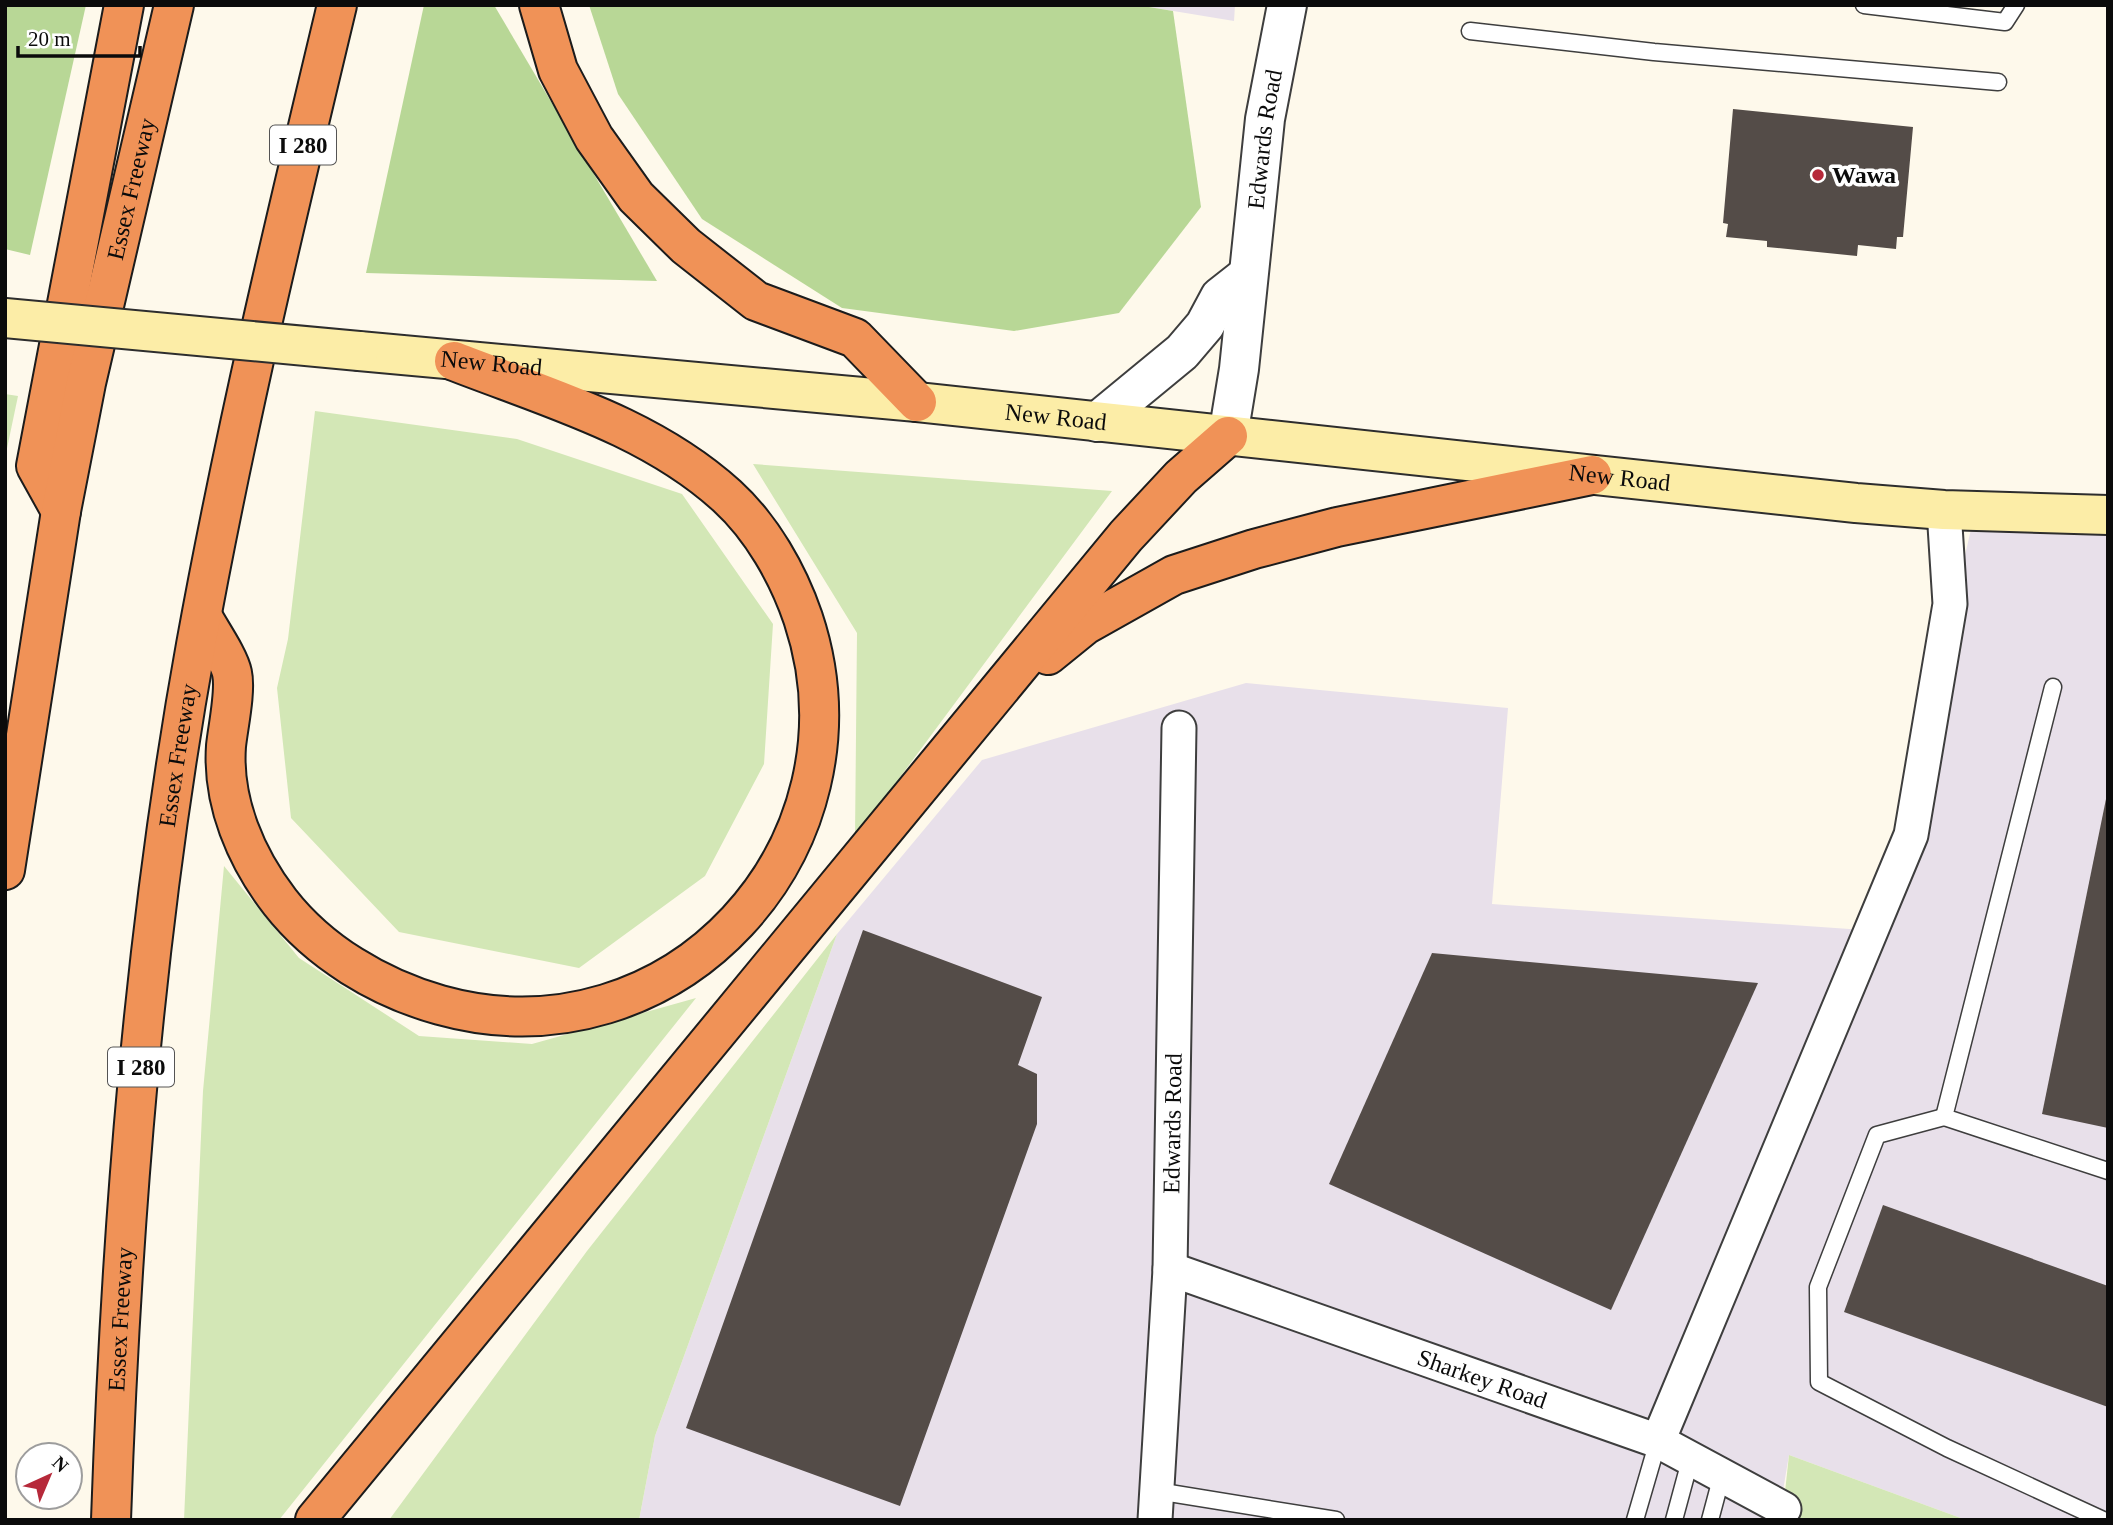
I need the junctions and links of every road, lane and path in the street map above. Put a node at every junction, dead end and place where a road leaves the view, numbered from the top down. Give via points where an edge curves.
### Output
1 (124, 5) edge
2 (174, 5) edge
3 (337, 5) edge
4 (539, 5) edge
5 (1287, 5) edge
6 (1864, 5) edge
7 (2016, 5) edge
8 (1470, 32) dead end
9 (1998, 82) dead end
10 (1248, 275) junction
11 (5, 318) edge
12 (454, 361) junction
13 (917, 402) junction
14 (1097, 422) junction
15 (1228, 436) junction
16 (1592, 475) junction
17 (1944, 510) junction
18 (61, 511) junction
19 (2108, 514) edge
20 (202, 617) junction
21 (2053, 687) dead end
22 (969, 727) junction
23 (1179, 728) dead end
24 (5, 870) edge
25 (1944, 1117) junction
26 (2108, 1171) edge
27 (1170, 1269) junction
28 (1658, 1441) junction
29 (1691, 1457) junction
30 (1722, 1475) junction
31 (1156, 1505) edge
32 (1784, 1509) dead end
33 (1285, 1516) edge
34 (111, 1520) edge
35 (315, 1520) edge
36 (1336, 1520) edge
37 (1635, 1520) edge
38 (1674, 1520) edge
39 (1710, 1520) edge
40 (2103, 1520) edge

1 - 18 highway via 36,466
2 - 18 highway, Essex Freeway
3 - 20 highway, Essex Freeway / I 280 via 244,397
4 - 13 highway via 558,70 594,138 636,197 686,246 756,301 855,338
5 - 10 street, Edwards Road via 1265,120
6 - 7 lane via 2006,22
8 - 9 lane
10 - 14 street via 1220,297 1205,325 1182,352
10 - 15 street, Edwards Road
11 - 12 main road, New Road, bridge
12 - 13 main road, New Road
12 - 20 highway via 629,428 689,466 729,498 768,546 793,589 813,648 819,698 817,747 806,808 782,865 754,905 709,948 659,983 569,1012 522,1017 472,1014 412,997 360,972 282,905 249,858 234,814 225,757 232,673
13 - 14 main road, New Road
14 - 15 main road, New Road
15 - 16 main road, New Road
15 - 22 highway via 1181,477 1126,536
16 - 17 main road, New Road
16 - 22 highway via 1337,527 1174,575 1085,625
17 - 19 main road, New Road
17 - 28 street via 1950,604 1911,835
18 - 24 highway, Essex Freeway
20 - 34 highway, Essex Freeway / I 280 via 165,858 142,1057 125,1230
21 - 25 lane
22 - 35 highway
23 - 27 street, Edwards Road
25 - 26 lane
25 - 40 lane via 1877,1135 1818,1287 1819,1382
27 - 28 street, Sharkey Road
27 - 31 street, Edwards Road
28 - 29 street, Sharkey Road
28 - 37 lane
29 - 30 street, Sharkey Road
29 - 38 lane
30 - 32 street, Sharkey Road
30 - 39 lane
31 - 33 lane
33 - 36 lane

